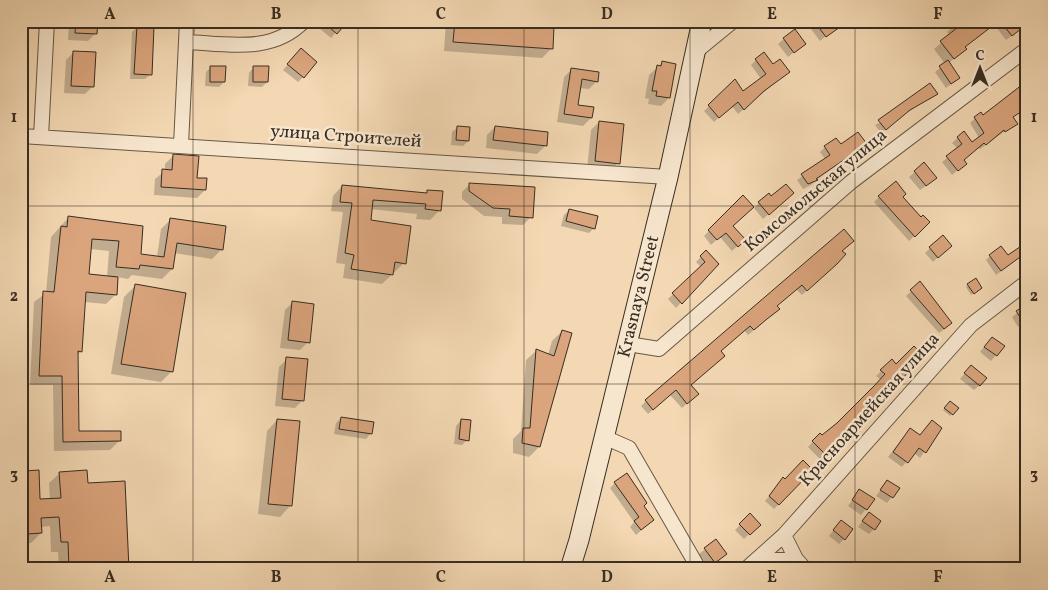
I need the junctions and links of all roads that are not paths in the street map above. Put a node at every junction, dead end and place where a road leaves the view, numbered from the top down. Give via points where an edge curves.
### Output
1 (47, 21) edge
2 (187, 21) edge
3 (304, 21) edge
4 (702, 21) edge
5 (733, 21) edge
6 (186, 42) junction
7 (1027, 49) edge
8 (694, 52) junction
9 (21, 136) edge
10 (41, 137) junction
11 (181, 145) junction
12 (668, 178) junction
13 (1027, 282) edge
14 (628, 344) junction
15 (604, 437) junction
16 (784, 535) junction
17 (801, 564) edge
18 (751, 565) edge
19 (570, 569) edge
20 (699, 569) edge

1 - 10 street
2 - 6 street
3 - 6 street via 288,35 269,43
4 - 8 main road, Krasnaya Street
5 - 8 street
6 - 11 street
7 - 14 street, Комсомольская улица via 851,182 659,349
8 - 12 main road, Krasnaya Street
9 - 10 street, улица Строителей
10 - 11 street, улица Строителей
11 - 12 street, улица Строителей
12 - 14 main road, Krasnaya Street
13 - 16 street, Красноармейская улица via 971,325
14 - 15 main road, Krasnaya Street
15 - 19 main road, Krasnaya Street
15 - 20 street via 629,448
16 - 17 street
16 - 18 street, Красноармейская улица
17 - 18 street

